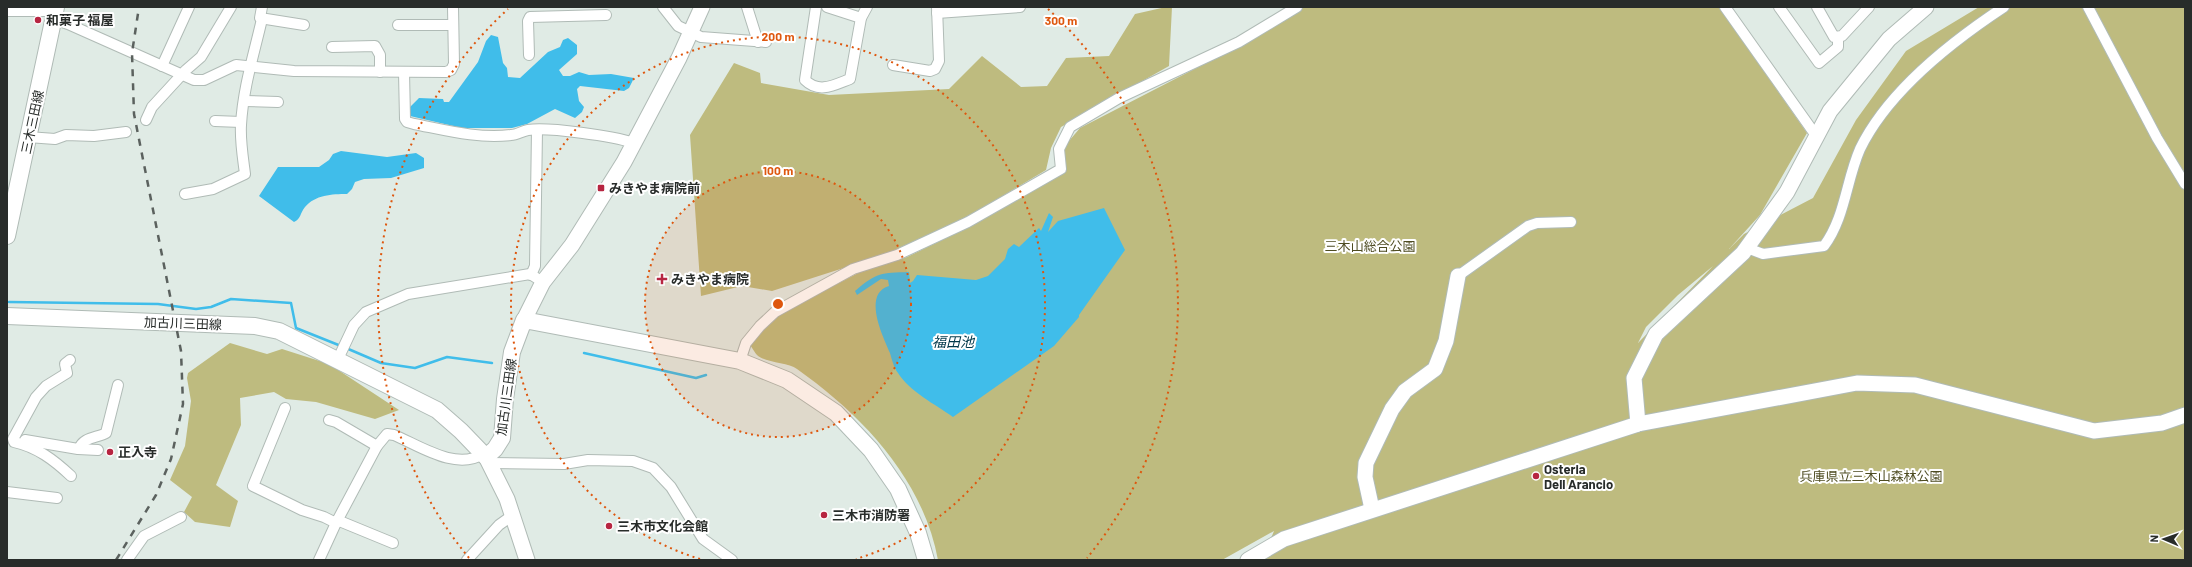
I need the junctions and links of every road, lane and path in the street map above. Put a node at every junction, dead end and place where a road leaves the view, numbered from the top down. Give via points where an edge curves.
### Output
1 (189, 7) edge
2 (231, 7) edge
3 (262, 7) edge
4 (453, 7) edge
5 (663, 7) edge
6 (702, 7) edge
7 (747, 7) edge
8 (816, 7) edge
9 (827, 7) edge
10 (867, 7) edge
11 (1020, 7) edge
12 (1296, 7) edge
13 (1725, 7) edge
14 (1779, 7) edge
15 (1817, 7) edge
16 (1869, 7) edge
17 (1926, 7) edge
18 (2004, 7) edge
19 (2088, 7) edge
20 (986, 9) edge
21 (937, 10) edge
22 (7, 11) edge
23 (532, 11) edge
24 (55, 12) edge
25 (606, 15) dead end
26 (861, 18) junction
27 (262, 19) junction
28 (304, 24) dead end
29 (398, 25) dead end
30 (453, 25) junction
31 (691, 32) junction
32 (1838, 37) junction
33 (332, 46) dead end
34 (529, 55) dead end
35 (893, 65) dead end
36 (162, 66) junction
37 (250, 66) junction
38 (380, 72) junction
39 (404, 72) junction
40 (182, 75) junction
41 (244, 101) junction
42 (278, 102) dead end
43 (146, 120) dead end
44 (215, 121) dead end
45 (241, 122) junction
46 (537, 130) junction
47 (126, 132) dead end
48 (28, 137) junction
49 (1817, 137) junction
50 (634, 143) junction
51 (2185, 184) edge
52 (185, 194) dead end
53 (9, 218) edge
54 (1571, 222) dead end
55 (7, 236) edge
56 (1747, 248) junction
57 (1458, 276) joint
58 (537, 279) junction
59 (7, 316) edge
60 (524, 320) junction
61 (338, 359) junction
62 (70, 360) dead end
63 (740, 361) junction
64 (118, 385) dead end
65 (285, 408) dead end
66 (2185, 415) edge
67 (329, 420) dead end
68 (1638, 424) junction
69 (10, 439) edge
70 (377, 446) junction
71 (79, 449) junction
72 (98, 450) dead end
73 (486, 458) junction
74 (71, 476) dead end
75 (7, 492) edge
76 (57, 498) dead end
77 (1372, 509) junction
78 (514, 515) junction
79 (181, 516) dead end
80 (337, 522) junction
81 (393, 543) dead end
82 (525, 556) edge
83 (127, 560) edge
84 (319, 560) edge
85 (467, 560) edge
86 (732, 560) edge
87 (926, 560) edge
88 (1248, 560) edge

1 - 36 street
2 - 40 street via 201,57
3 - 27 street
4 - 30 street
5 - 31 street via 678,26
6 - 31 street
7 - 31 street via 762,42 701,37
8 - 26 street via 805,80 811,86 824,88 850,79
9 - 26 street
10 - 26 street
11 - 20 street
12 - 63 street via 1239,42 1119,98 1070,127 1059,149 1061,169 968,222 897,255 853,269 775,312 746,343
13 - 49 street
14 - 32 street via 1819,63 1838,47
15 - 32 street via 1834,37
16 - 32 street via 1842,36
17 - 49 street via 1889,39 1830,111
18 - 56 street via 1952,44 1883,110 1860,150 1848,180 1838,222 1824,246 1763,254
19 - 51 street via 2157,138
20 - 21 street
21 - 35 street via 939,61 935,69 930,71
22 - 24 street
23 - 25 street
23 - 34 street via 528,21
24 - 36 street via 68,24
24 - 48 main road, 三木三田線
27 - 28 street
27 - 37 street
29 - 30 street
30 - 39 street via 454,64 451,70
31 - 50 street
33 - 38 street via 375,46 380,55
36 - 40 street
37 - 38 street via 294,71
37 - 40 street via 236,65 204,80 194,80
37 - 41 street
38 - 39 street
39 - 46 street via 407,122 462,134 511,135
40 - 43 street via 152,107
41 - 42 street
41 - 45 street
44 - 45 street
45 - 52 street via 245,174 213,189
46 - 50 street via 620,139
46 - 58 street
47 - 48 street via 94,136 66,135 54,139
48 - 53 main road, 三木三田線
49 - 56 street via 1787,192
50 - 58 street via 572,245
53 - 55 main road, 三木三田線
54 - 57 street via 1537,222 1528,226
56 - 68 street via 1656,334 1634,378
57 - 77 street via 1446,341 1435,369 1405,391 1392,409 1366,462
58 - 60 street
58 - 61 street via 408,294 366,312 354,325
59 - 61 main road, 加古川三田線 via 255,326 279,330
60 - 63 main road
60 - 73 main road, 加古川三田線 via 512,352 502,438
61 - 73 main road, 加古川三田線 via 437,410
62 - 69 street via 65,364 67,373 46,386 36,397
63 - 87 main road via 787,380 841,418 871,450 898,489 918,533
64 - 71 street via 106,433 81,444
65 - 80 street via 253,486 302,510
66 - 68 street via 2162,423 2094,431 1915,385 1857,383
67 - 70 street
68 - 77 street
69 - 71 street
69 - 74 street via 54,460
70 - 73 street via 387,434 451,459
70 - 80 street
71 - 72 street
73 - 78 street
73 - 86 street via 564,464 588,460 634,461 653,468 671,487 703,539
75 - 76 street
77 - 88 street via 1284,539
78 - 82 street
78 - 85 street via 499,525
79 - 83 street via 144,536
80 - 81 street
80 - 84 street

